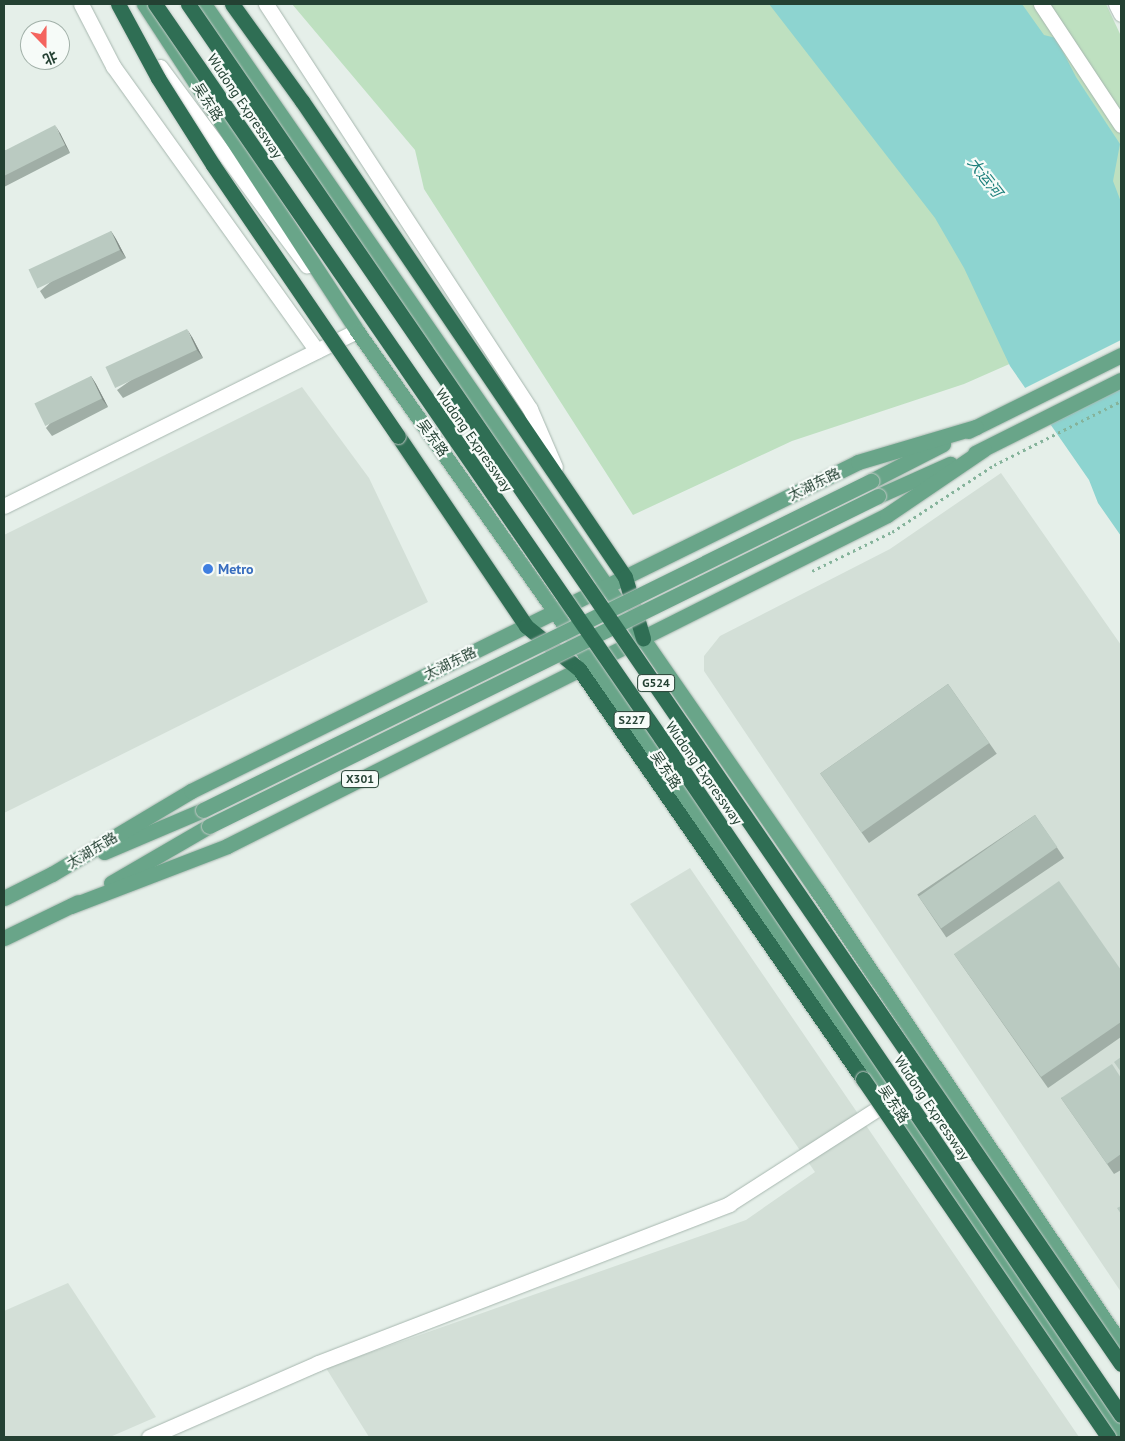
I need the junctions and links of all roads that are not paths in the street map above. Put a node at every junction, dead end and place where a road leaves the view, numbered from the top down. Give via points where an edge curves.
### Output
1 (81, 4) edge
2 (118, 4) edge
3 (144, 4) edge
4 (155, 4) edge
5 (188, 4) edge
6 (204, 4) edge
7 (232, 4) edge
8 (266, 4) edge
9 (1041, 4) edge
10 (1116, 4) edge
11 (1121, 14) edge
12 (1121, 125) edge
13 (357, 331) junction
14 (317, 350) junction
15 (1121, 355) edge
16 (1121, 380) edge
17 (976, 427) junction
18 (984, 449) junction
19 (566, 491) junction
20 (4, 506) edge
21 (625, 577) junction
22 (608, 586) junction
23 (556, 611) junction
24 (526, 626) junction
25 (643, 638) junction
26 (586, 666) junction
27 (52, 874) junction
28 (4, 898) edge
29 (70, 906) junction
30 (4, 938) edge
31 (937, 1071) junction
32 (893, 1102) junction
33 (1121, 1344) edge
34 (1121, 1364) edge
35 (1121, 1415) edge
36 (149, 1437) edge
37 (1108, 1437) edge
38 (1120, 1437) edge

1 - 14 street via 113,66
2 - 13 street via 180,97
2 - 24 highway, bridge via 158,78 208,157
3 - 13 main road, 吴东路 / S227
4 - 35 highway, Wudong Expressway / G524, bridge via 694,786
5 - 34 highway, Wudong Expressway / G524, bridge
6 - 22 main road
7 - 19 highway via 297,94
8 - 19 street via 530,409
9 - 12 street
10 - 11 street
13 - 14 street
13 - 23 main road, 吴东路 / S227
14 - 20 street
15 - 17 main road, 太湖东路
16 - 18 main road
17 - 21 main road, 太湖东路 via 858,462
17 - 27 main road, 太湖东路, bridge via 203,810
18 - 25 main road via 887,515
18 - 29 main road, bridge via 869,500 210,826
19 - 21 highway
21 - 22 main road, 太湖东路
21 - 25 highway
22 - 23 main road, 太湖东路
22 - 25 main road
23 - 24 main road, 太湖东路
23 - 26 main road, 吴东路 / S227
24 - 26 highway
24 - 27 main road, 太湖东路 via 191,791
25 - 26 main road, X301
25 - 31 main road
26 - 29 main road, X301 via 227,846
26 - 32 main road, 吴东路 / S227
26 - 37 highway, bridge
27 - 28 main road
29 - 30 main road, X301
31 - 32 street
31 - 33 main road
32 - 36 street via 729,1204 318,1363
32 - 38 main road, 吴东路 / S227

